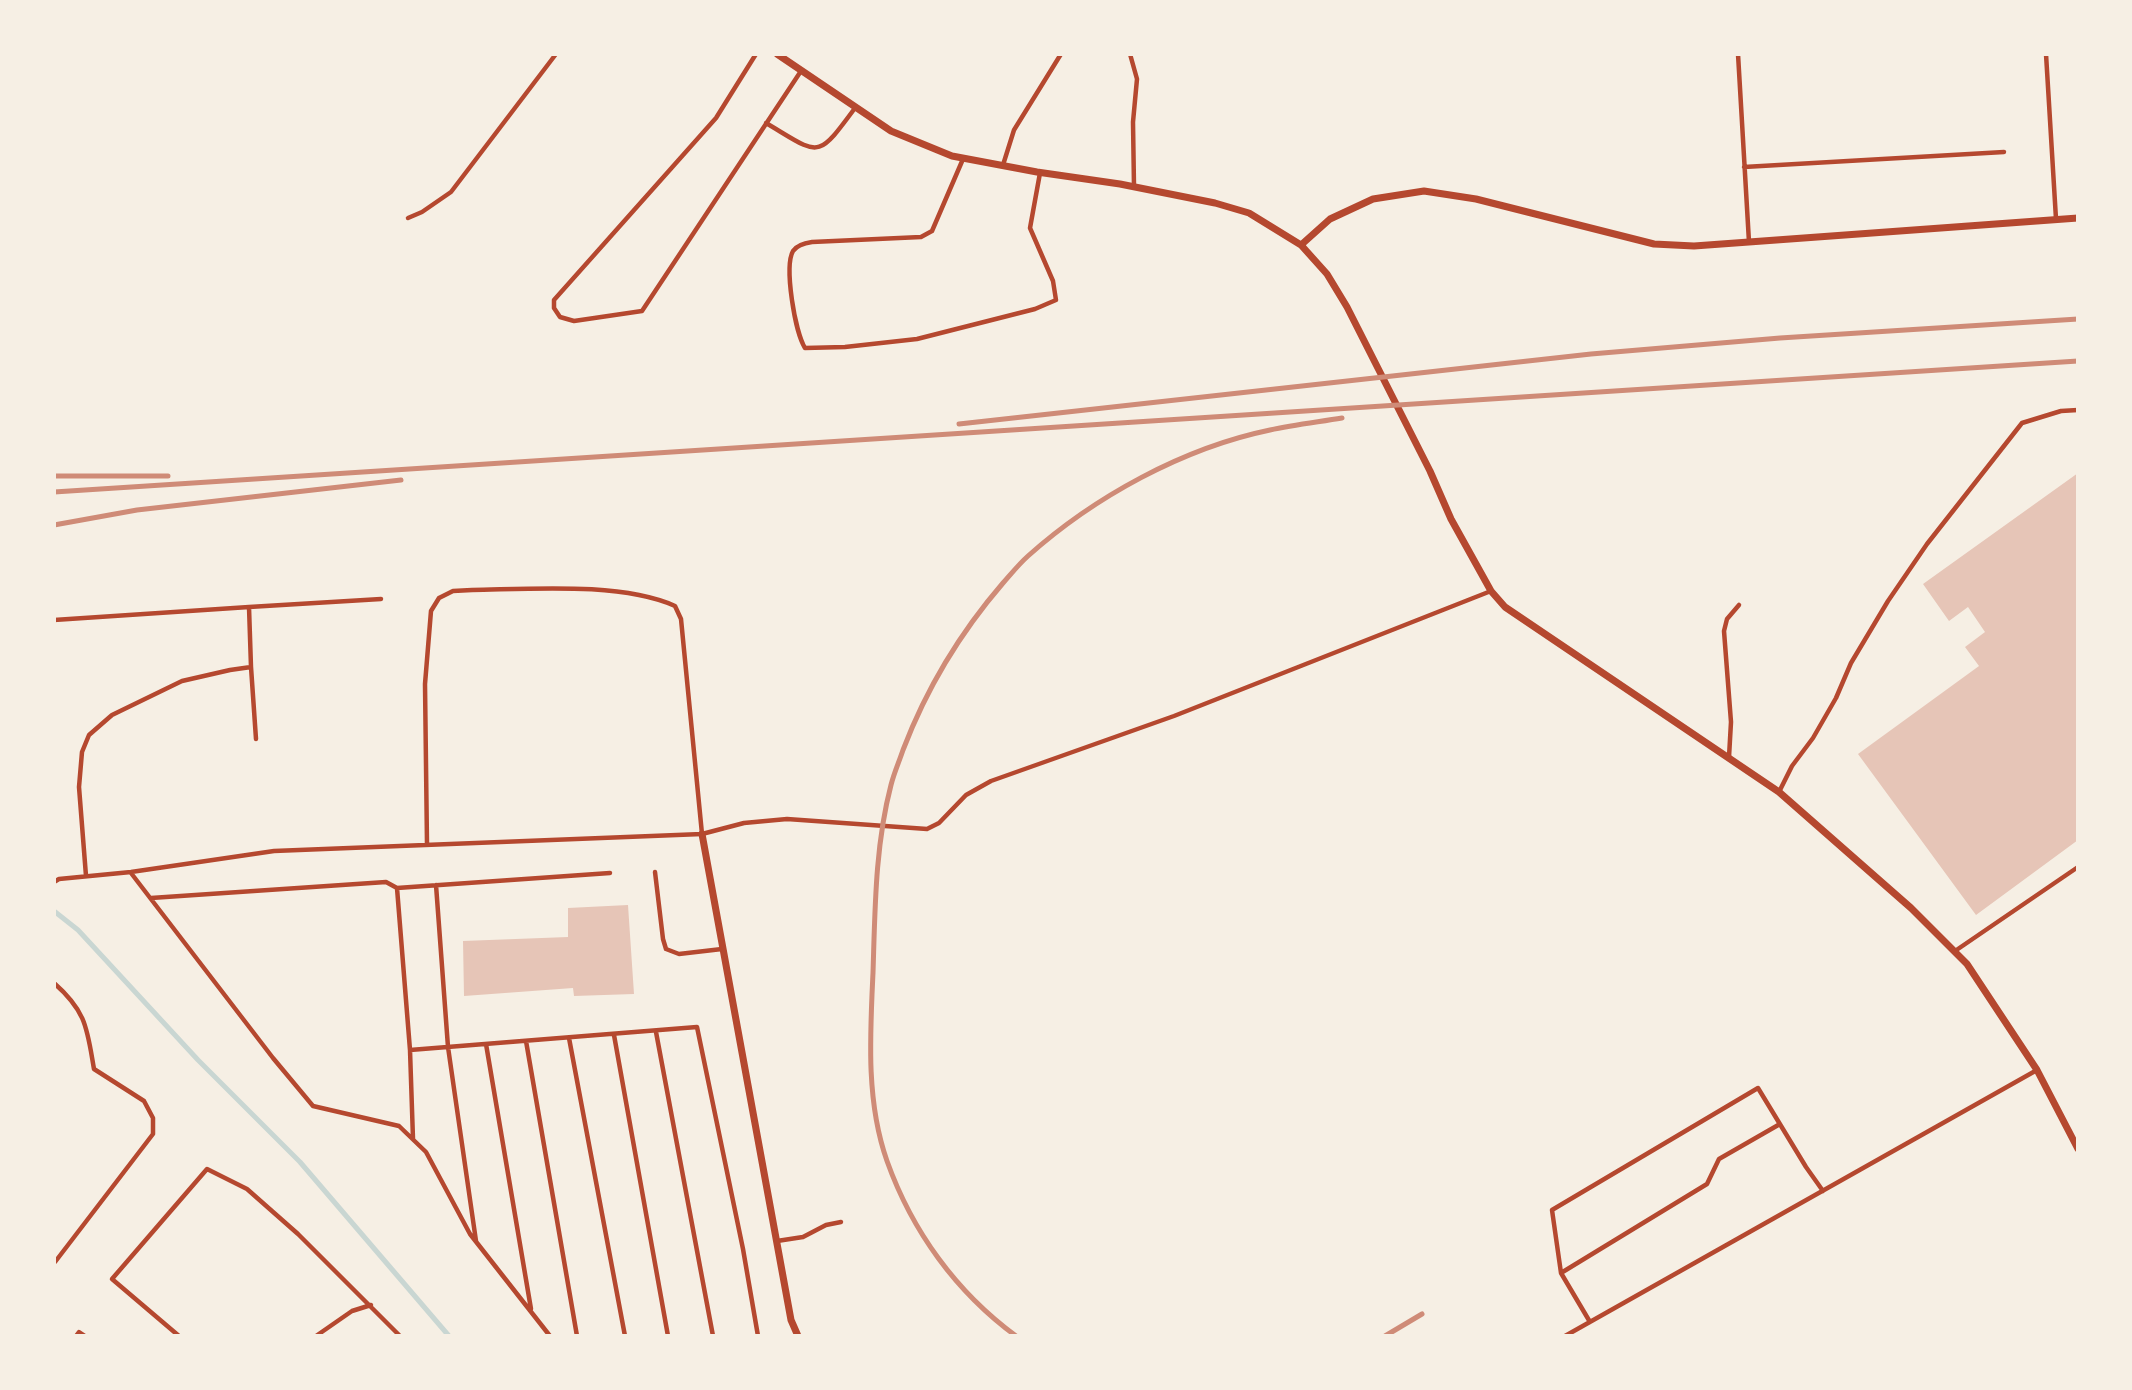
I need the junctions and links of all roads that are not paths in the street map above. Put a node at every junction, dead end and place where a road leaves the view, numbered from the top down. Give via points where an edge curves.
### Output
1 (556, 54) edge
2 (756, 54) edge
3 (778, 54) edge
4 (1060, 54) edge
5 (1130, 54) edge
6 (1738, 54) edge
7 (2046, 54) edge
8 (801, 71) junction
9 (855, 108) junction
10 (766, 123) junction
11 (2004, 152) dead end
12 (963, 158) junction
13 (1003, 166) junction
14 (1744, 167) junction
15 (1040, 173) junction
16 (1134, 187) junction
17 (408, 218) dead end
18 (2078, 218) edge
19 (2056, 220) junction
20 (1749, 242) junction
21 (1301, 244) junction
22 (2078, 410) edge
23 (1491, 591) junction
24 (382, 599) dead end
25 (1739, 605) dead end
26 (249, 607) junction
27 (54, 620) edge
28 (251, 667) junction
29 (256, 739) dead end
30 (1729, 758) junction
31 (1779, 792) junction
32 (702, 834) junction
33 (427, 845) junction
34 (2078, 867) edge
35 (131, 872) junction
36 (656, 872) dead end
37 (610, 873) dead end
38 (86, 876) junction
39 (54, 882) edge
40 (436, 885) junction
41 (397, 888) junction
42 (151, 898) junction
43 (723, 949) junction
44 (1954, 952) junction
45 (54, 984) edge
46 (656, 1032) junction
47 (614, 1035) junction
48 (569, 1038) junction
49 (526, 1041) junction
50 (486, 1044) junction
51 (448, 1047) junction
52 (410, 1050) junction
53 (2037, 1070) junction
54 (1780, 1124) junction
55 (413, 1139) junction
56 (2078, 1149) edge
57 (1823, 1191) junction
58 (841, 1223) dead end
59 (776, 1241) junction
60 (477, 1242) junction
61 (54, 1262) edge
62 (1561, 1273) junction
63 (371, 1305) junction
64 (532, 1313) junction
65 (1590, 1322) junction
66 (75, 1336) edge
67 (85, 1336) edge
68 (179, 1336) edge
69 (316, 1336) edge
70 (400, 1336) edge
71 (550, 1336) edge
72 (576, 1336) edge
73 (625, 1336) edge
74 (668, 1336) edge
75 (713, 1336) edge
76 (758, 1336) edge
77 (798, 1336) edge
78 (1565, 1336) edge

1 - 17 lane via 451,192
2 - 10 lane via 716,118 554,300 560,317 574,321 642,311
3 - 8 street
4 - 13 lane via 1014,130
5 - 16 lane via 1136,79
6 - 14 lane
7 - 19 lane
8 - 9 street
8 - 10 lane
9 - 10 lane via 832,140 820,148 809,148
9 - 12 street via 891,131
11 - 14 lane
12 - 13 street
12 - 15 lane via 932,231 920,237 803,243 794,251 792,312 804,348 917,340 1056,300 1054,281 1030,228
13 - 15 street
14 - 20 lane
15 - 16 street
16 - 21 street via 1249,213
18 - 19 street
19 - 20 street
20 - 21 street via 1654,244 1476,199 1424,191 1373,200 1330,219
21 - 23 street via 1347,307
22 - 31 lane via 2022,423 1998,453 1888,601
23 - 30 street via 1505,607
23 - 32 lane via 1174,716 991,781 927,829 787,819 744,823
24 - 26 lane
25 - 30 lane via 1724,631
26 - 27 lane
26 - 28 lane
28 - 29 lane
28 - 38 lane via 182,681 112,715 89,736 82,752 79,787
30 - 31 street
31 - 44 street
32 - 33 lane
32 - 33 lane via 681,619 675,606 654,597 620,592 472,590 453,591 439,598 431,611 425,684
32 - 43 street
33 - 35 lane via 274,851
34 - 44 lane
35 - 38 lane
35 - 42 lane
36 - 43 lane via 666,949 679,954
37 - 40 lane
38 - 39 lane
40 - 41 lane
40 - 51 lane
41 - 42 lane via 386,882
41 - 52 lane
42 - 55 lane via 313,1106 399,1126
43 - 59 street
44 - 53 street via 1967,964
45 - 61 lane via 86,1023 94,1069 144,1101 153,1118 153,1135
46 - 47 lane
46 - 75 lane
46 - 76 lane via 697,1027
47 - 48 lane
47 - 74 lane
48 - 49 lane
48 - 73 lane
49 - 50 lane
49 - 72 lane
50 - 51 lane
50 - 64 lane
51 - 52 lane
51 - 60 lane
52 - 55 lane
53 - 56 street
53 - 57 lane
54 - 57 lane
54 - 62 lane via 1719,1159 1707,1184
54 - 62 lane via 1758,1088 1552,1210
55 - 60 lane via 426,1152
57 - 65 lane
58 - 59 lane
59 - 77 street
60 - 64 lane
62 - 65 lane
63 - 68 lane via 247,1189 207,1169 112,1279
63 - 69 lane via 352,1311
63 - 70 lane
64 - 71 lane
65 - 78 lane
66 - 67 lane via 79,1332

